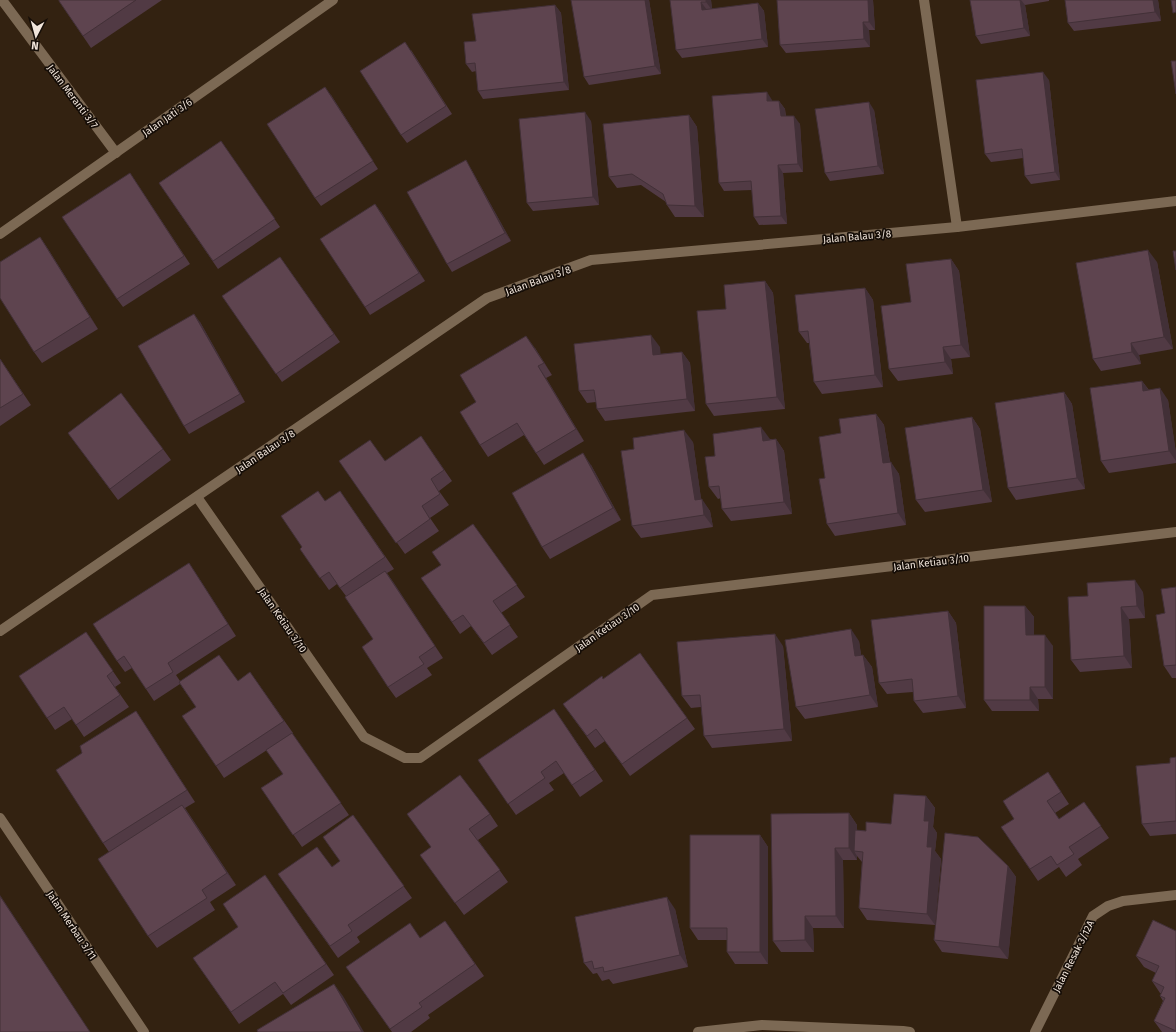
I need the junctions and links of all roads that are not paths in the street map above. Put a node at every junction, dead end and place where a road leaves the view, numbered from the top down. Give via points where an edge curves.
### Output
1 (2, 0) edge
2 (334, 0) edge
3 (924, 0) edge
4 (116, 153) junction
5 (1176, 201) edge
6 (957, 227) junction
7 (0, 234) edge
8 (196, 497) junction
9 (1176, 532) edge
10 (0, 631) edge
11 (0, 818) edge
12 (1176, 895) edge
13 (144, 1032) edge
14 (698, 1032) edge
15 (910, 1032) edge
16 (1035, 1032) edge

1 - 4 street, Jalan Meranti 3/7
2 - 4 street, Jalan Jati 3/6
3 - 6 street
4 - 7 street, Jalan Jati 3/6
5 - 6 street, Jalan Balau 3/8
6 - 8 street, Jalan Balau 3/8 via 591,260 488,298
8 - 9 street, Jalan Ketiau 3/10 via 364,737 405,758 420,758 652,595
8 - 10 street, Jalan Balau 3/8
11 - 13 street, Jalan Merbau 3/11
12 - 16 street, Jalan Resak 3/12A via 1123,901 1108,906 1093,916
14 - 15 street via 762,1025

